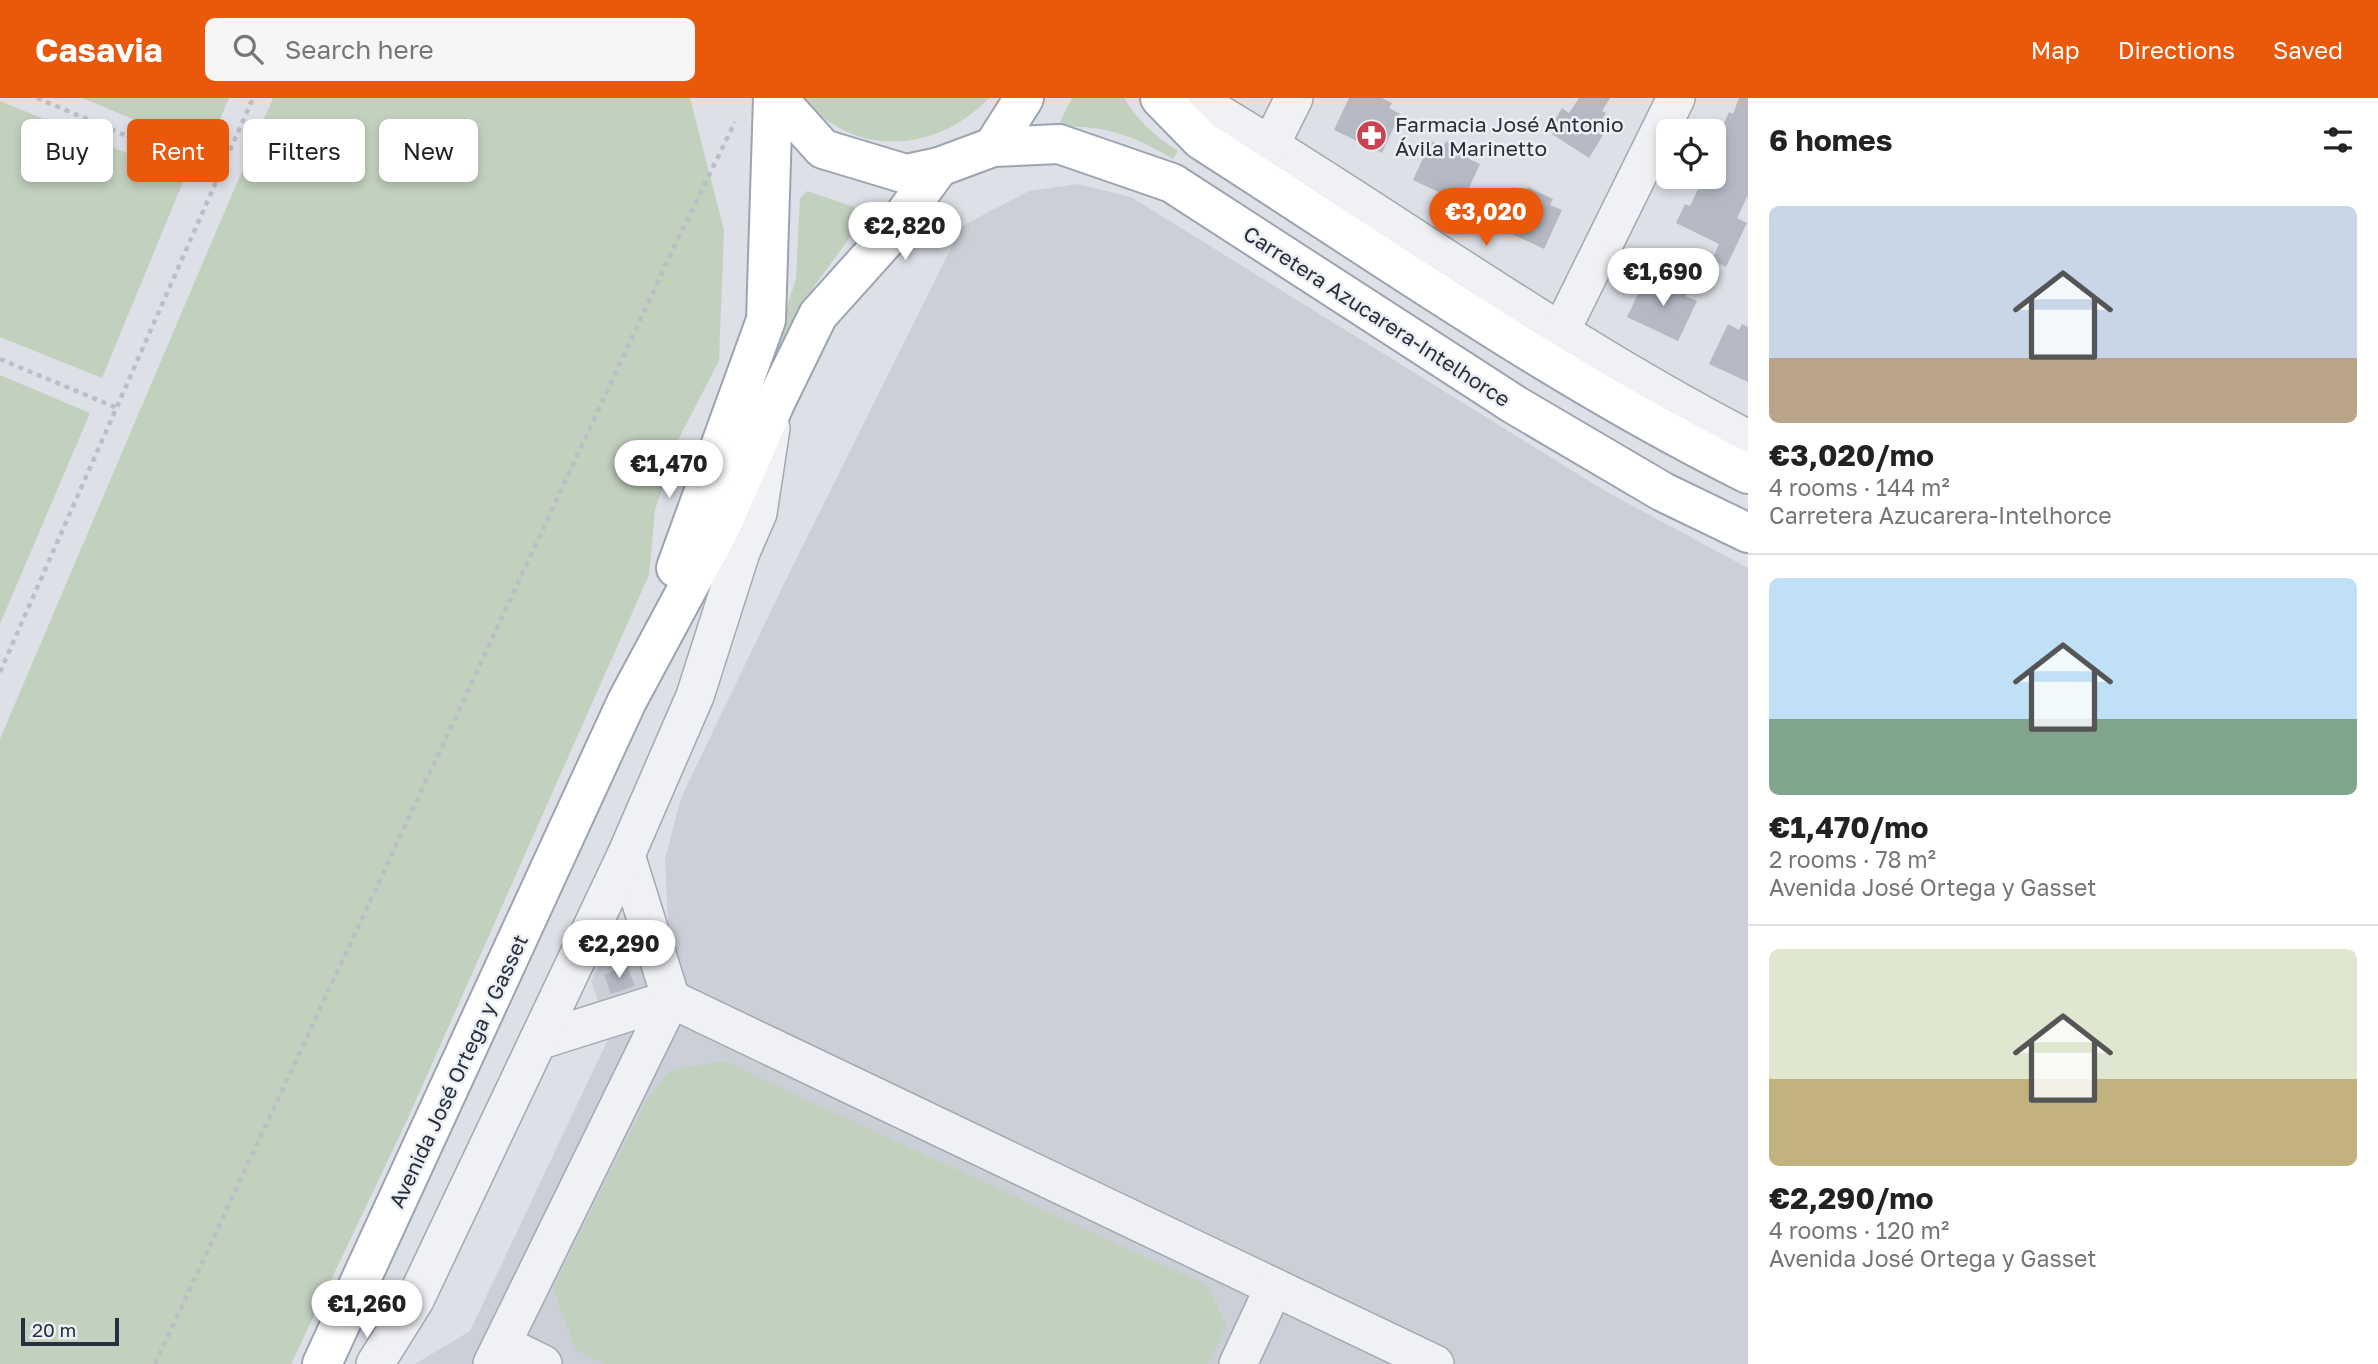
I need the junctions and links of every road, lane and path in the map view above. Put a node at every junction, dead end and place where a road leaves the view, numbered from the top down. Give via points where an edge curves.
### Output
1 (37, 98) edge
2 (253, 98) edge
3 (775, 98) edge
4 (1024, 98) edge
5 (1160, 98) edge
6 (1199, 98) edge
7 (1294, 98) edge
8 (1676, 98) edge
9 (738, 116) dead end
10 (127, 136) edge
11 (1270, 144) junction
12 (993, 147) junction
13 (229, 152) edge
14 (939, 167) junction
15 (216, 182) edge
16 (1561, 331) junction
17 (0, 359) edge
18 (775, 403) junction
19 (117, 408) junction
20 (1748, 439) edge
21 (1748, 474) edge
22 (1748, 533) edge
23 (0, 672) edge
24 (627, 701) junction
25 (626, 855) junction
26 (671, 999) junction
27 (538, 1041) junction
28 (1274, 1287) junction
29 (497, 1354) edge
30 (155, 1364) edge
31 (322, 1364) edge
32 (375, 1364) edge
33 (544, 1364) edge
34 (1238, 1364) edge
35 (1435, 1364) edge

1 - 10 path
2 - 13 path
3 - 14 main road, Carretera Azucarera-Intelhorce via 823,149 906,174
3 - 24 main road, Avenida José Ortega y Gasset via 766,320
4 - 12 main road
5 - 21 main road via 1201,140 1544,360
6 - 11 street
7 - 11 street
8 - 16 street
9 - 30 path
11 - 16 street
12 - 14 main road, Carretera Azucarera-Intelhorce
12 - 22 main road, Carretera Azucarera-Intelhorce via 1059,144 1172,183 1515,405 1663,492
14 - 18 main road, Avenida José Ortega y Gasset via 889,236 818,315
15 - 19 path
16 - 20 street
17 - 19 path
18 - 24 main road, Avenida José Ortega y Gasset via 720,526
18 - 25 street via 758,513 695,696
19 - 23 path
24 - 31 main road, Avenida José Ortega y Gasset
25 - 26 street
25 - 27 street
26 - 27 street
26 - 28 street
26 - 29 street
27 - 32 street via 415,1300
28 - 34 street
28 - 35 street
29 - 33 street

